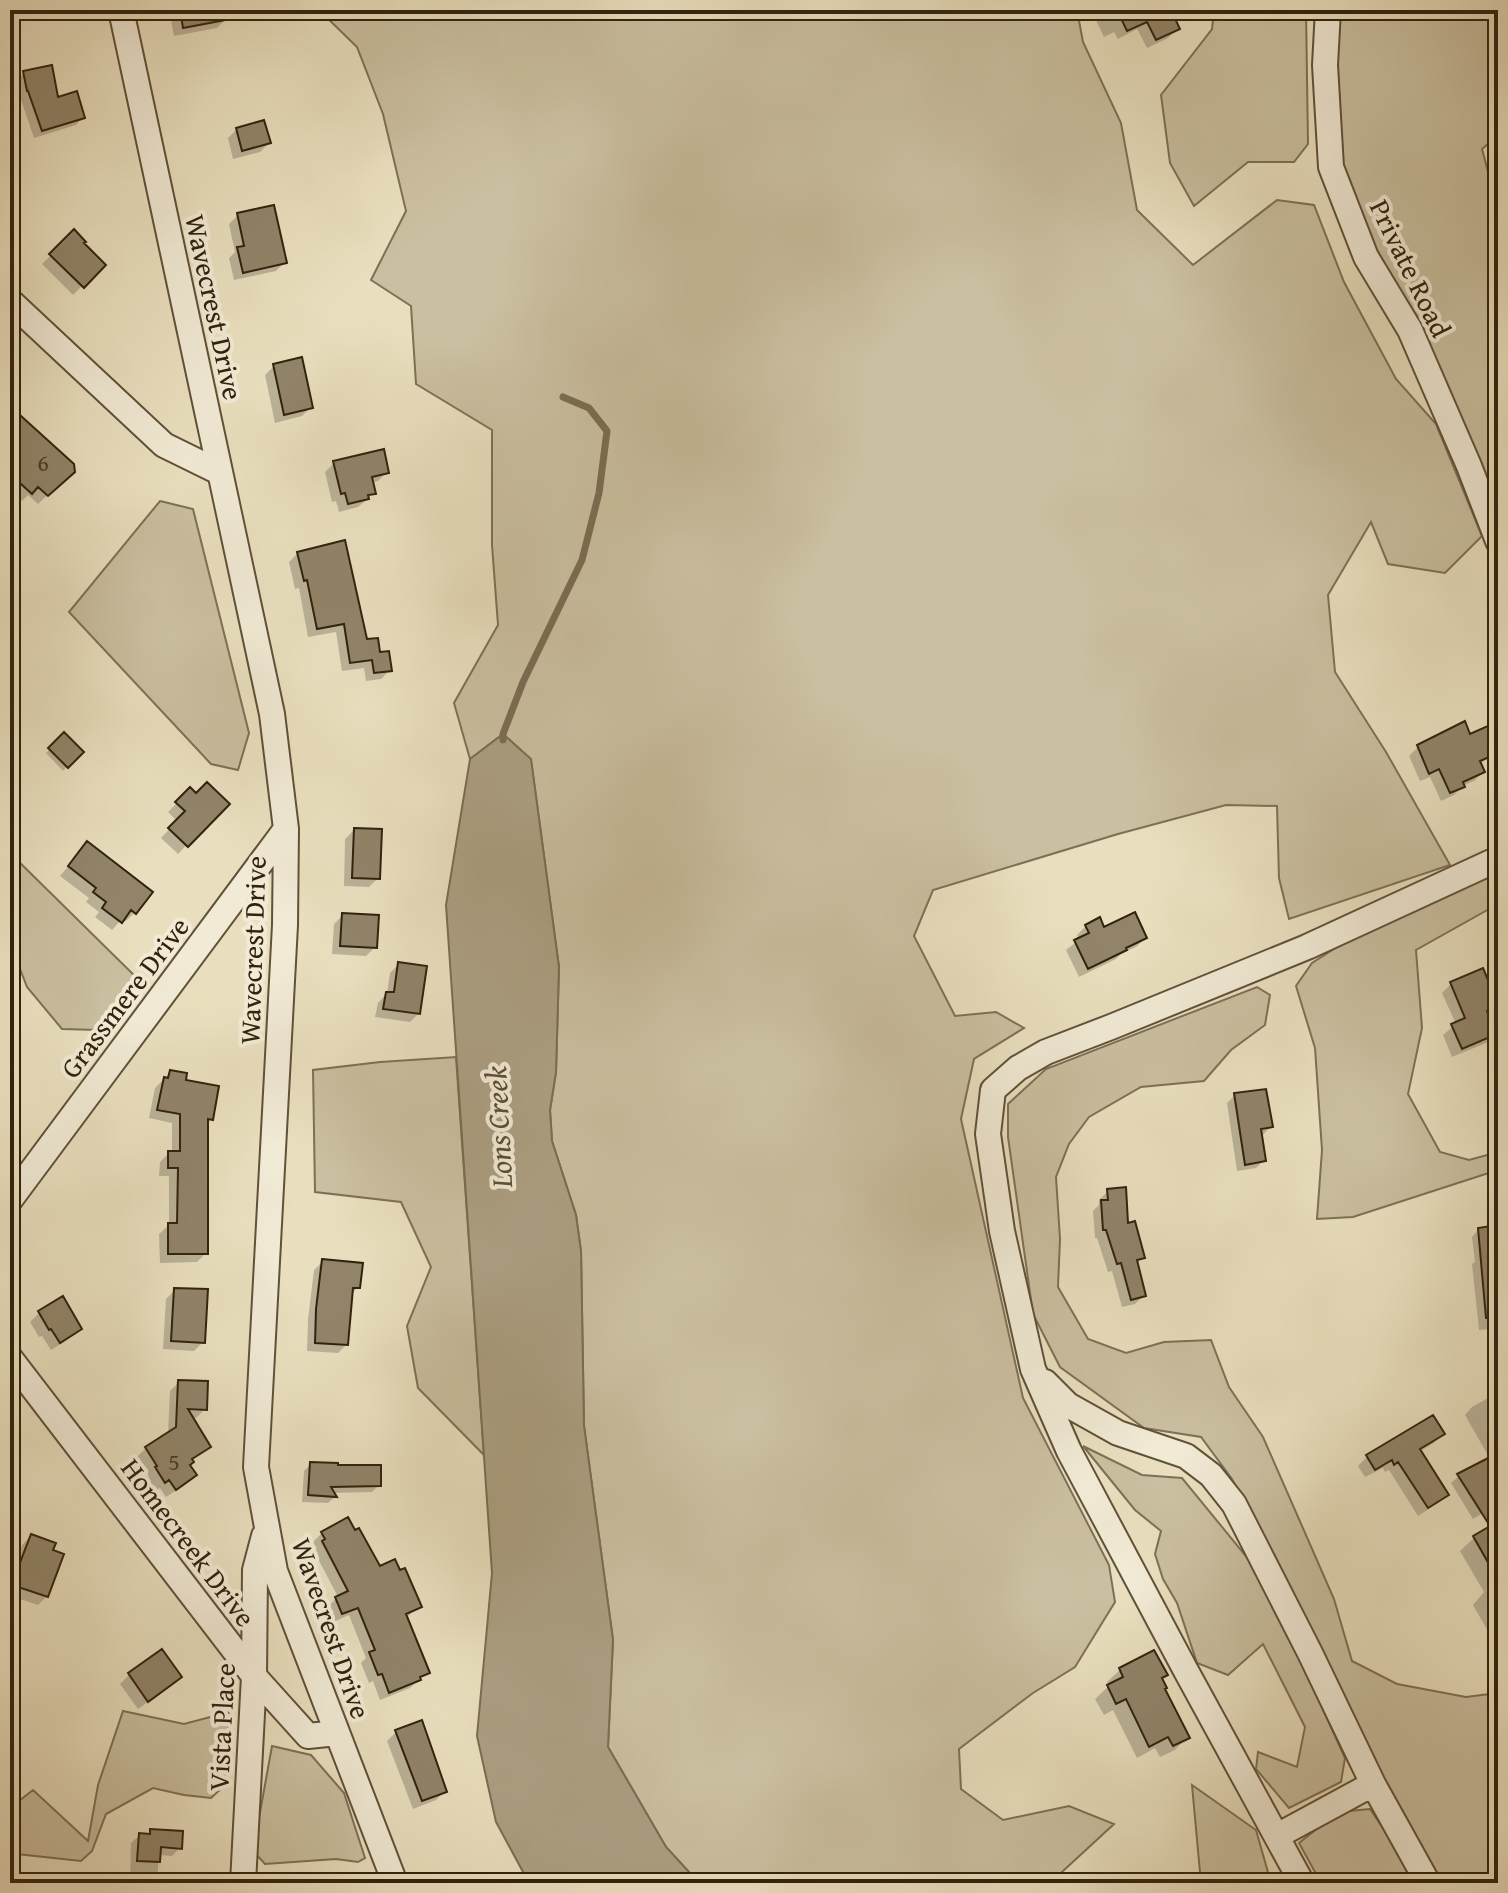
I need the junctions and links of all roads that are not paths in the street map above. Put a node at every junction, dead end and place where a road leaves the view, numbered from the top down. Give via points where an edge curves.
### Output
1 (121, 10) edge
2 (1328, 10) edge
3 (10, 301) edge
4 (219, 472) junction
5 (1498, 541) edge
6 (286, 829) junction
7 (1498, 859) edge
8 (10, 1200) edge
9 (10, 1358) edge
10 (1033, 1369) junction
11 (266, 1526) junction
12 (254, 1676) junction
13 (337, 1733) junction
14 (1373, 1784) junction
15 (1277, 1836) junction
16 (243, 1883) edge
17 (395, 1883) edge
18 (1302, 1883) edge
19 (1428, 1883) edge

1 - 4 street, Wavecrest Drive
2 - 5 street, Private Road via 1325,65 1331,167 1366,257 1410,330
3 - 4 street via 164,445
4 - 6 street, Wavecrest Drive via 272,714
6 - 8 street, Grassmere Drive
6 - 11 street, Wavecrest Drive via 256,1467
7 - 10 street via 1307,947 1046,1052 993,1090 988,1134 1002,1231
9 - 12 street, Homecreek Drive
10 - 14 street via 1068,1405 1118,1433 1186,1456 1211,1475 1234,1504
10 - 15 street via 1069,1451
11 - 12 street, Vista Place via 255,1570
11 - 13 street, Wavecrest Drive via 275,1571
12 - 13 street, Homecreek Drive via 308,1736
12 - 16 street, Vista Place
13 - 17 street, Wavecrest Drive
14 - 15 street
14 - 19 street
15 - 18 street

